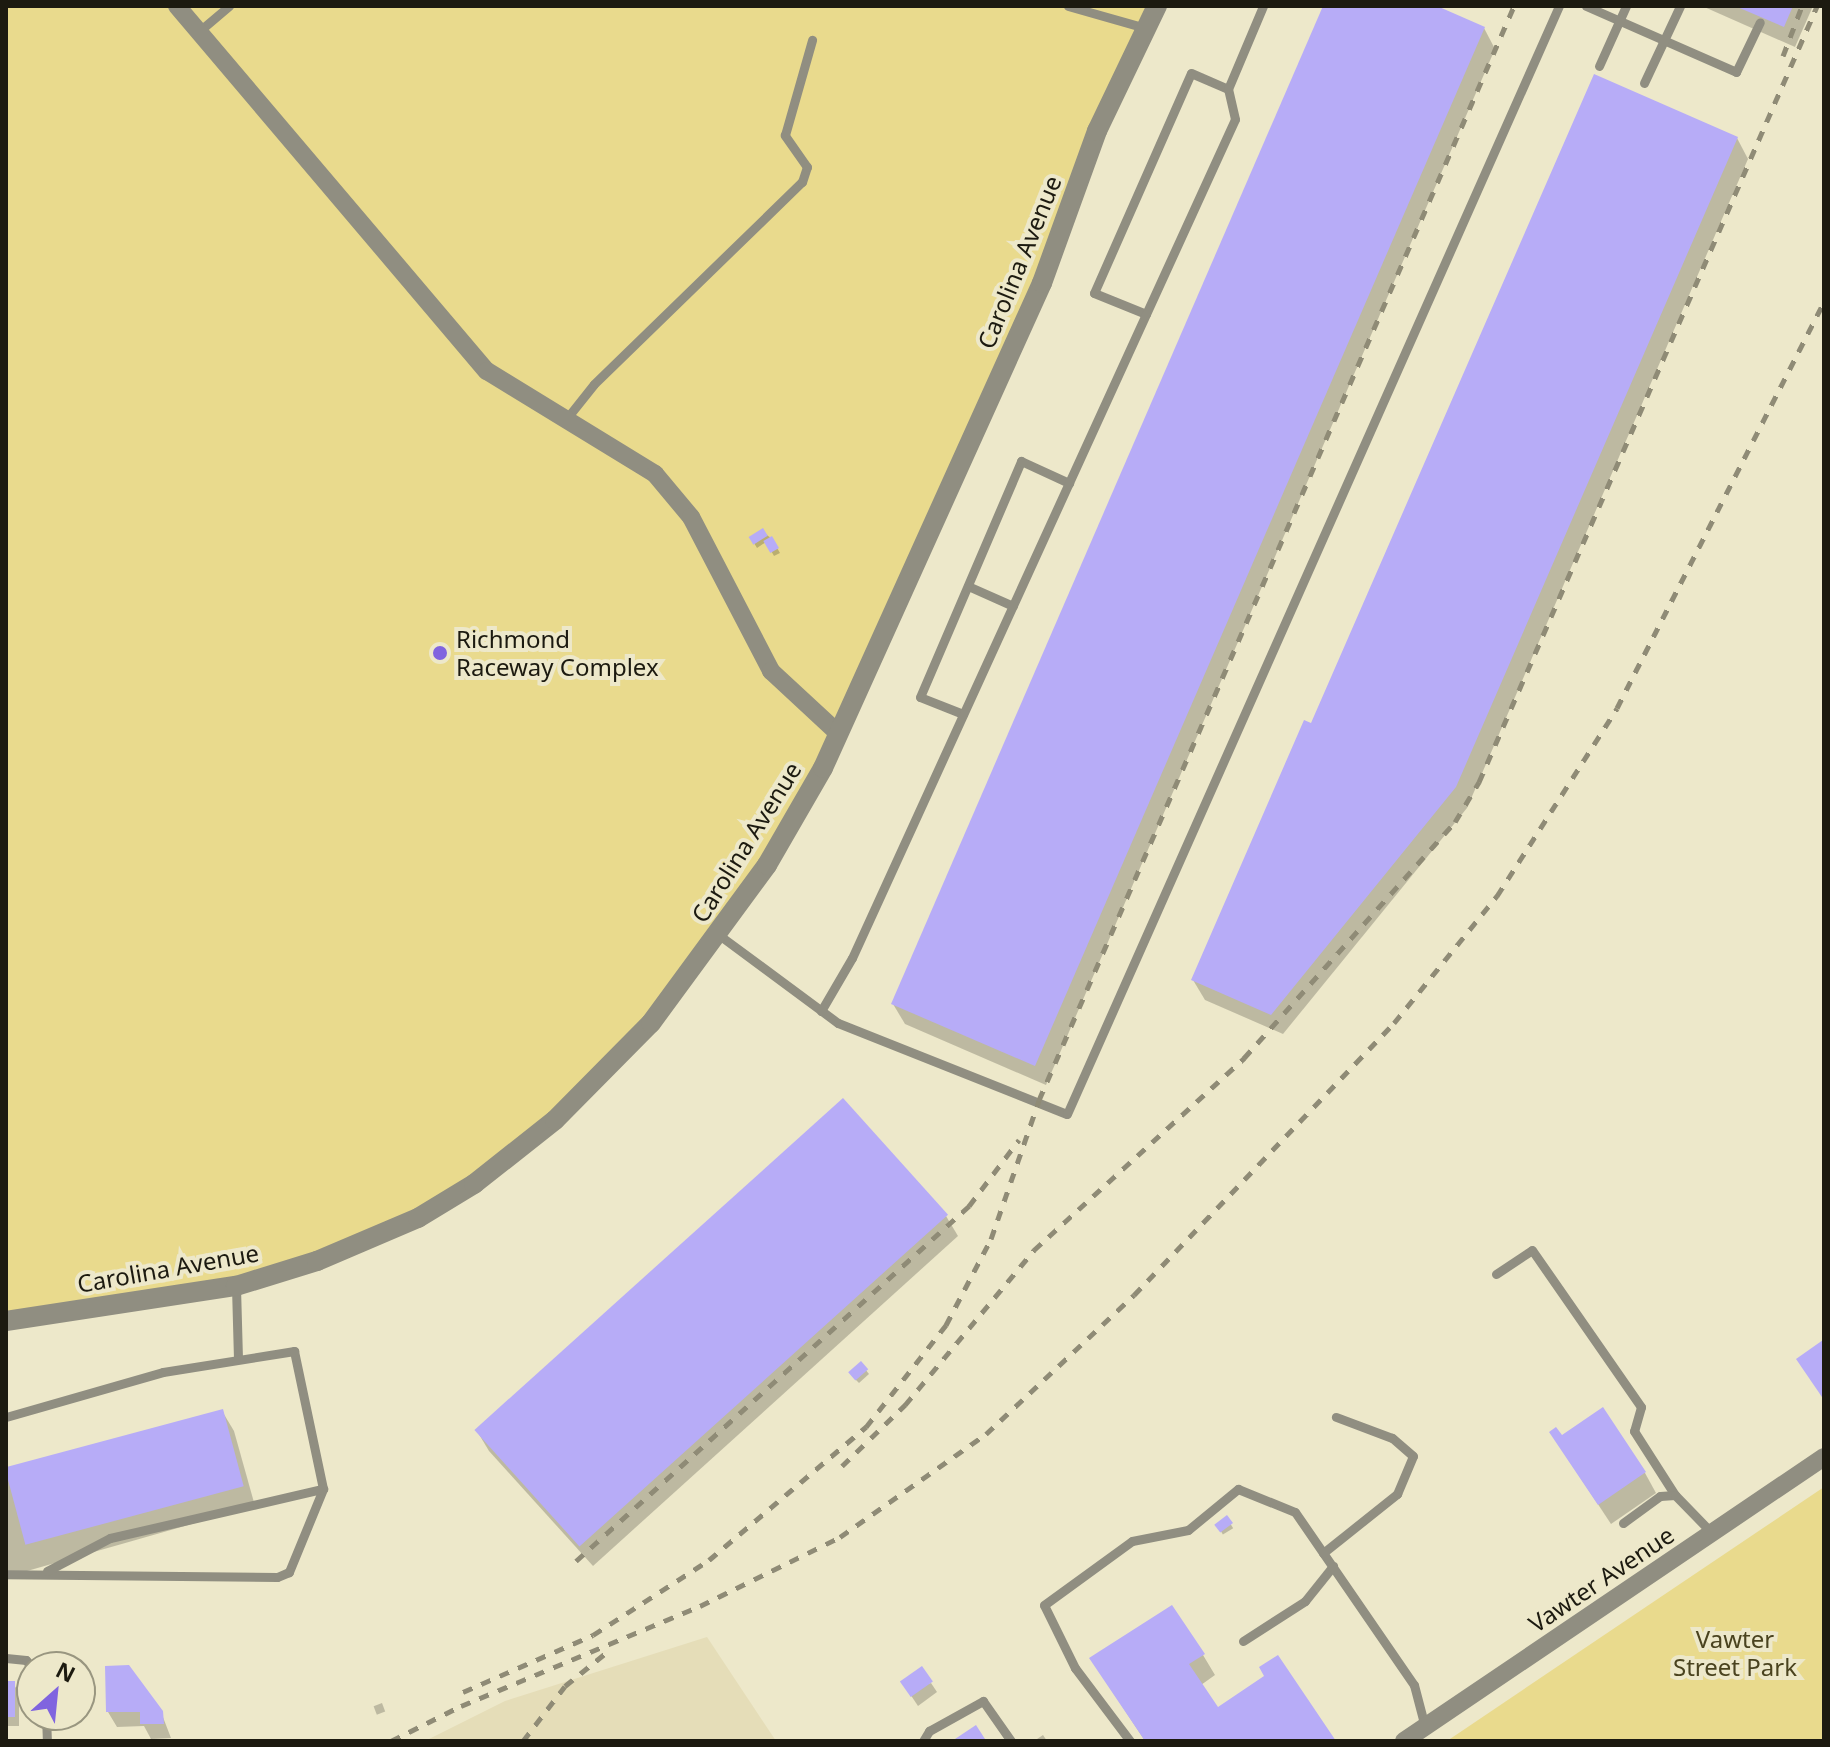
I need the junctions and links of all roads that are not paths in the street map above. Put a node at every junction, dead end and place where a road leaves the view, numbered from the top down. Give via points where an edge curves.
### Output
1 (177, 6) edge
2 (229, 6) edge
3 (1068, 6) edge
4 (1157, 6) edge
5 (1263, 6) edge
6 (1559, 6) edge
7 (1586, 6) edge
8 (1626, 6) edge
9 (1680, 6) edge
10 (1619, 21) junction
11 (1760, 22) dead end
12 (1146, 28) junction
13 (197, 33) junction
14 (812, 40) dead end
15 (1665, 40) junction
16 (1599, 66) dead end
17 (1644, 83) dead end
18 (1228, 89) junction
19 (1146, 314) junction
20 (567, 418) junction
21 (1069, 483) junction
22 (968, 586) junction
23 (1013, 606) junction
24 (963, 714) junction
25 (838, 733) junction
26 (719, 935) junction
27 (821, 1011) junction
28 (1496, 1274) dead end
29 (236, 1286) junction
30 (6, 1321) edge
31 (238, 1359) junction
32 (6, 1417) edge
33 (1336, 1417) dead end
34 (1824, 1457) edge
35 (323, 1489) junction
36 (1675, 1495) junction
37 (1623, 1523) dead end
38 (1712, 1533) junction
39 (1323, 1553) junction
40 (1333, 1566) junction
41 (44, 1573) junction
42 (6, 1574) edge
43 (1243, 1641) dead end
44 (1425, 1727) junction
45 (923, 1741) edge
46 (1011, 1741) edge
47 (1130, 1741) edge
48 (1404, 1741) edge

1 - 13 street
2 - 13 lane
3 - 12 lane
4 - 12 street, Carolina Avenue
5 - 18 lane
6 - 27 lane via 1067,1114 838,1023
7 - 10 lane
8 - 10 lane
9 - 15 lane
10 - 15 lane
10 - 16 lane
11 - 15 lane via 1736,72
12 - 25 street, Carolina Avenue via 1097,131 1030,310
13 - 20 street via 487,371
14 - 20 lane via 785,135 807,167 802,182 594,384
15 - 17 lane
18 - 19 lane via 1235,119
18 - 19 lane via 1191,73 1094,293
19 - 21 lane
20 - 25 street via 655,474 691,517 771,671
21 - 22 lane via 1021,461
21 - 23 lane
22 - 23 lane
22 - 24 lane via 920,697
23 - 24 lane
24 - 27 lane via 852,958
25 - 26 street, Carolina Avenue via 807,798
26 - 27 lane
26 - 29 street, Carolina Avenue via 595,1085 474,1184 418,1218 344,1250
28 - 36 lane via 1532,1250 1641,1407 1634,1431
29 - 30 street, Carolina Avenue
29 - 31 lane
31 - 32 lane via 163,1372
31 - 35 lane via 294,1351
33 - 39 lane via 1392,1438 1413,1456 1397,1494
34 - 38 street, Vawter Avenue
35 - 41 lane via 110,1538
35 - 41 lane via 289,1572 277,1577
36 - 37 lane via 1660,1496
36 - 38 lane
38 - 44 street, Vawter Avenue
39 - 40 lane
39 - 47 lane via 1295,1512 1238,1489 1188,1530 1132,1541 1044,1605 1075,1668
40 - 43 lane via 1305,1601
40 - 44 lane via 1414,1685
41 - 42 lane
44 - 48 street, Vawter Avenue
45 - 46 lane via 929,1731 983,1701

